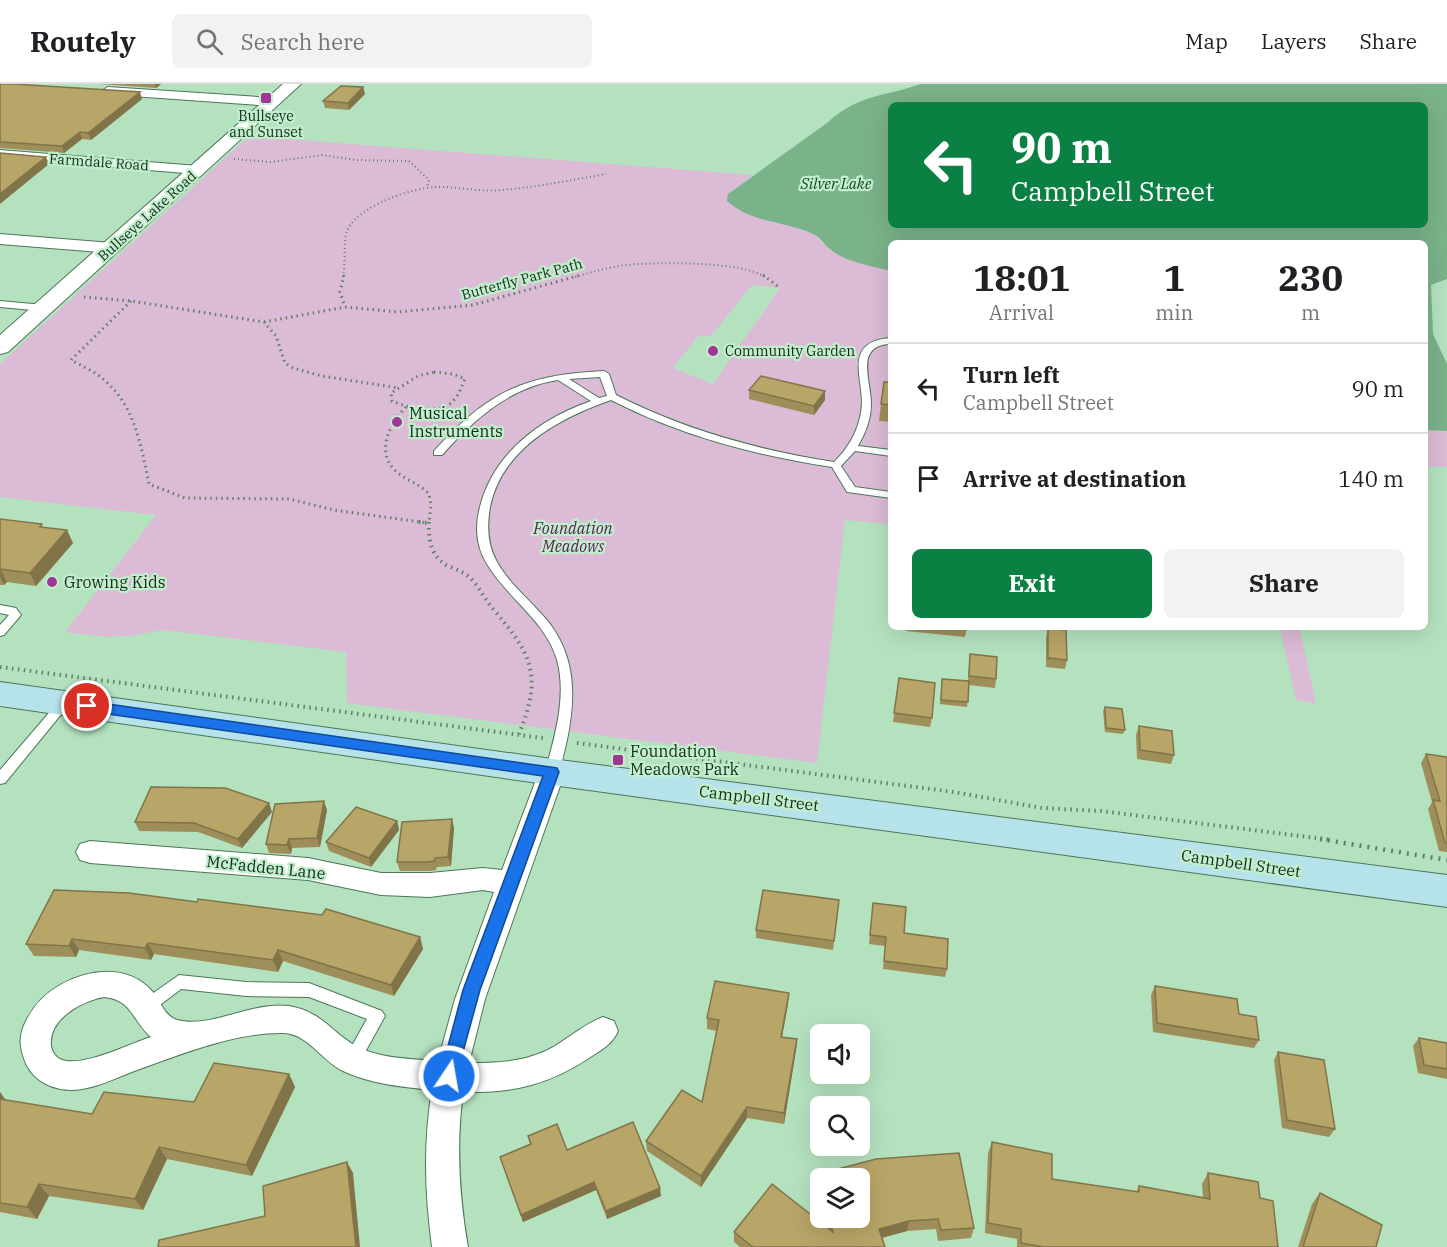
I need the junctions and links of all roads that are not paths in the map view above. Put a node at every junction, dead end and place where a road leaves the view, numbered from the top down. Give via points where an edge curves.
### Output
1 (292, 84) edge
2 (92, 90) edge
3 (273, 102) junction
4 (0, 154) edge
5 (205, 163) junction
6 (0, 239) edge
7 (112, 248) junction
8 (0, 304) edge
9 (44, 308) junction
10 (888, 341) edge
11 (0, 347) edge
12 (558, 377) junction
13 (612, 397) junction
14 (597, 402) junction
15 (853, 448) junction
16 (438, 453) dead end
17 (888, 453) edge
18 (836, 465) junction
19 (888, 495) edge
20 (0, 609) edge
21 (0, 632) edge
22 (0, 694) edge
23 (64, 703) junction
24 (556, 756) junction
25 (0, 778) edge
26 (90, 852) dead end
27 (512, 882) junction
28 (1447, 891) edge
29 (147, 1006) junction
30 (603, 1031) dead end
31 (197, 1035) junction
32 (352, 1060) junction
33 (449, 1076) junction
34 (450, 1247) edge

1 - 3 street, Bullseye Lake Road
2 - 3 street
3 - 5 street, Bullseye Lake Road
4 - 5 street, Farmdale Road
5 - 7 street, Bullseye Lake Road
6 - 7 street
7 - 9 street, Bullseye Lake Road
8 - 9 lane
9 - 11 street, Bullseye Lake Road
10 - 15 lane via 871,347 862,360 867,407
12 - 13 lane via 604,374
12 - 14 lane
12 - 16 lane via 537,382 496,402
13 - 14 lane
13 - 18 lane via 693,433
14 - 24 lane via 551,424 511,455 496,473 483,510 482,530 493,566 551,634 563,658 568,685
15 - 17 lane
15 - 18 lane
18 - 19 lane via 851,490
20 - 21 lane via 15,615
22 - 23 main road, Campbell Street
23 - 24 main road, Campbell Street
23 - 25 lane
24 - 27 street
24 - 28 main road, Campbell Street
26 - 27 street, McFadden Lane via 308,869 381,884 430,885 483,879
27 - 33 street via 472,990
29 - 31 street via 165,1030
29 - 31 street via 120,986 93,985 79,990 53,1007 42,1020 34,1046 38,1057 53,1072 78,1075
29 - 32 lane via 179,982 309,990 377,1016
30 - 33 street via 563,1057 524,1074
31 - 32 street via 288,1020 315,1029
32 - 33 street via 394,1072
33 - 34 street via 442,1135

